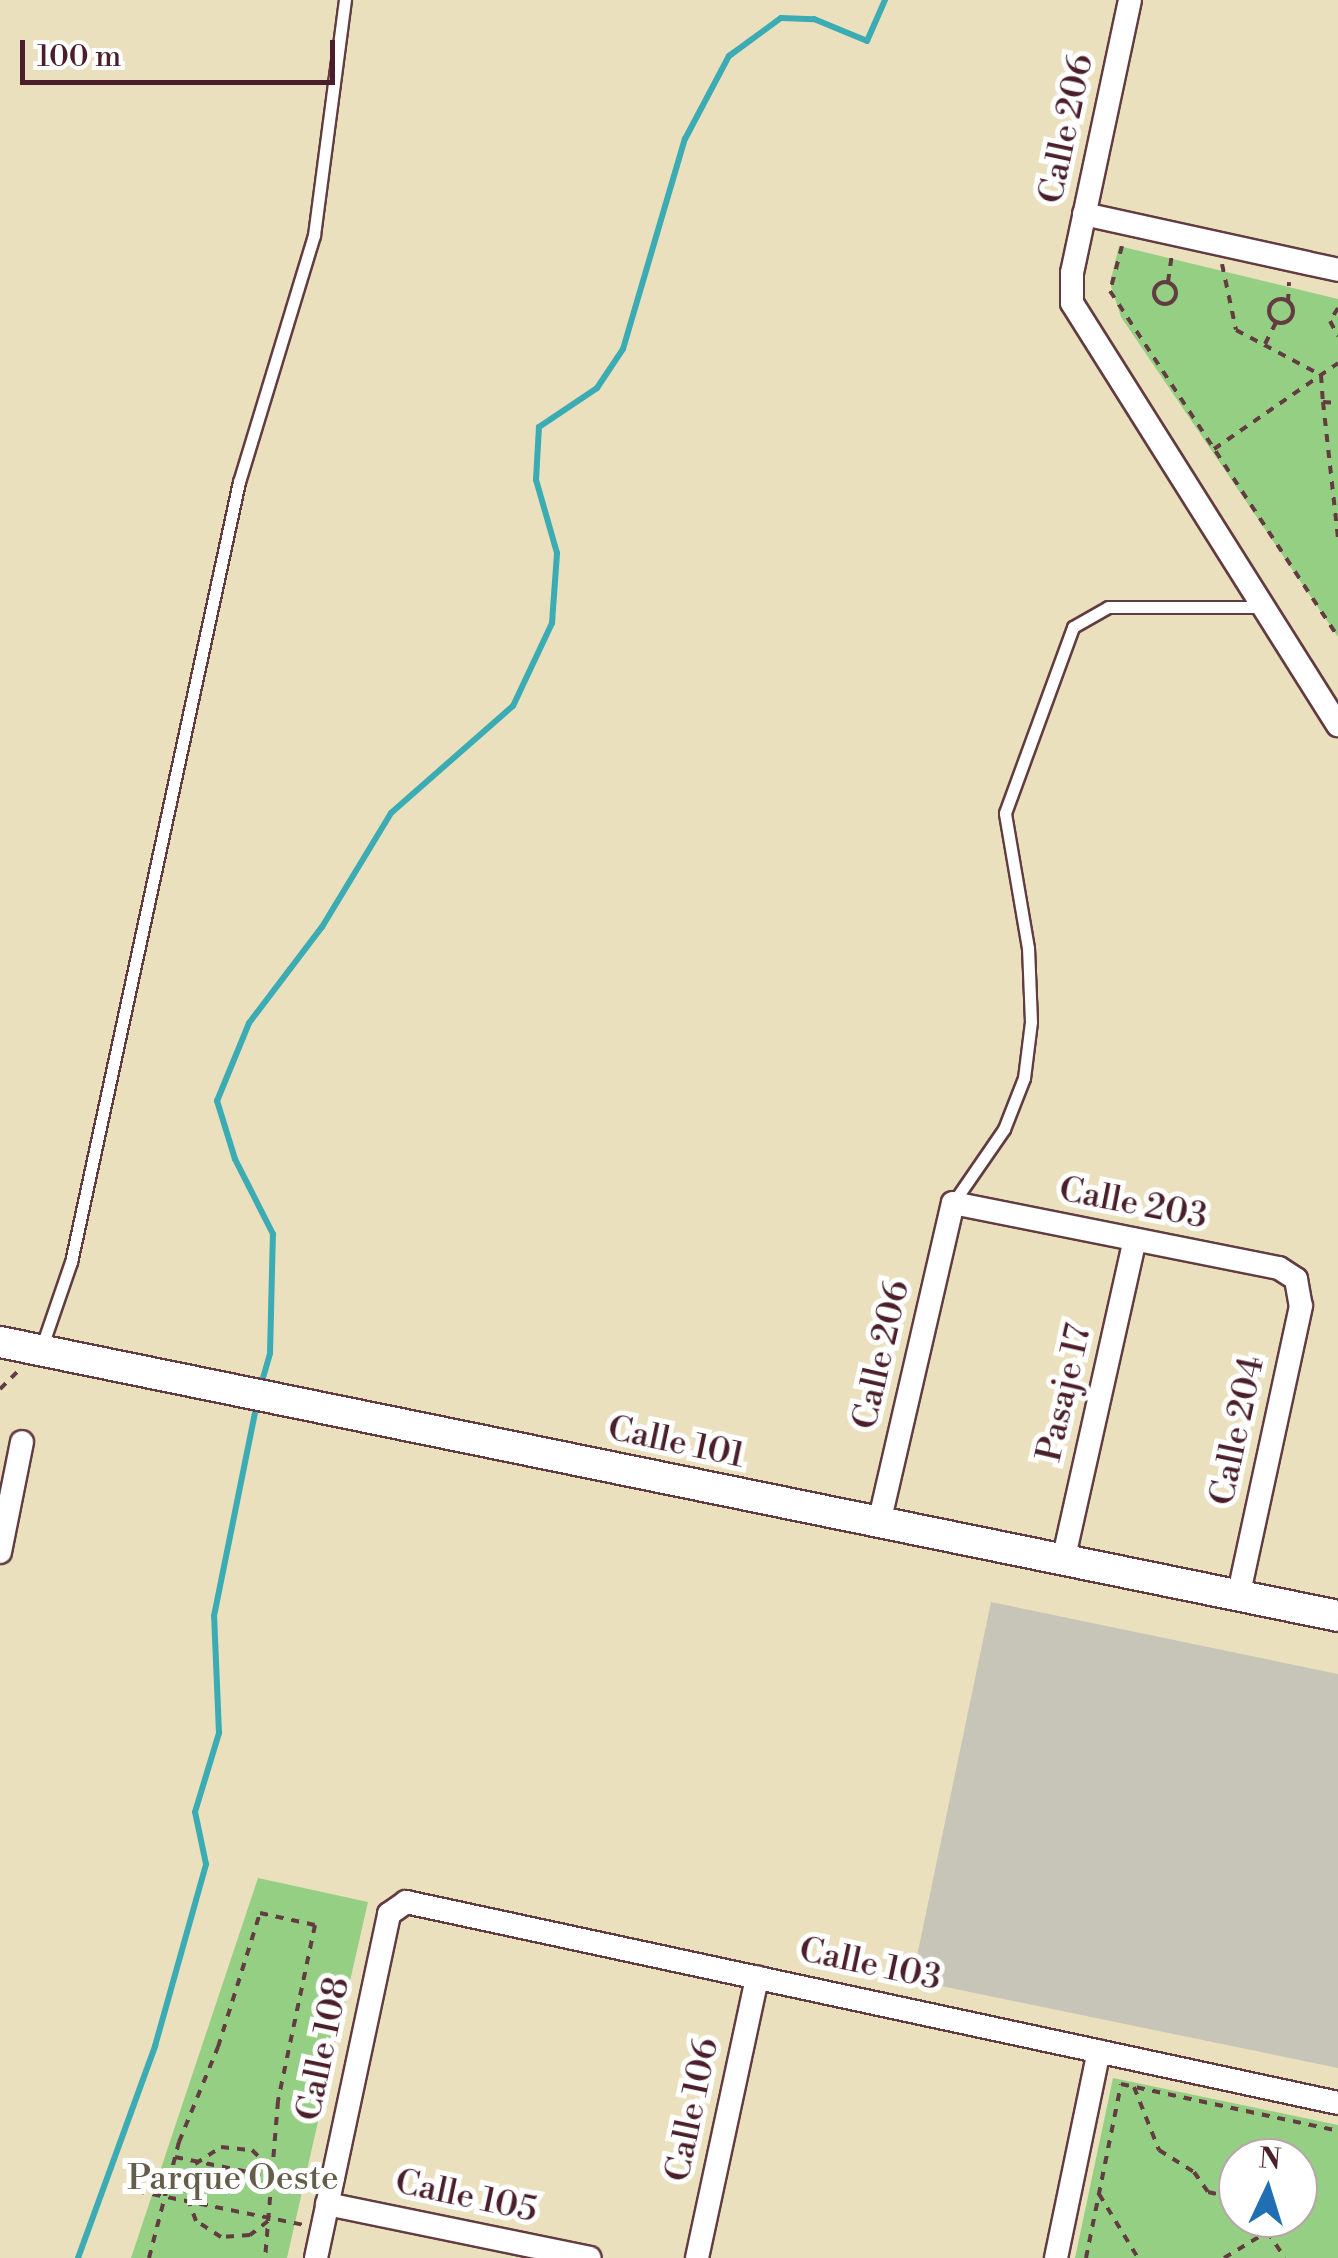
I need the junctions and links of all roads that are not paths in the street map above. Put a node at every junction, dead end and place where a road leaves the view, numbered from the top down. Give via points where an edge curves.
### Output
1 (345, 0) edge
2 (1130, 0) edge
3 (1084, 214) junction
4 (1338, 270) edge
5 (1262, 606) junction
6 (1338, 724) edge
7 (953, 1203) junction
8 (1134, 1240) junction
9 (1296, 1279) joint
10 (0, 1342) edge
11 (40, 1350) junction
12 (22, 1442) dead end
13 (879, 1523) junction
14 (0, 1552) edge
15 (1064, 1561) junction
16 (1238, 1597) junction
17 (1338, 1616) edge
18 (389, 1914) joint
19 (757, 1977) junction
20 (1099, 2051) junction
21 (1338, 2102) edge
22 (329, 2196) junction
23 (316, 2258) edge
24 (590, 2258) edge
25 (697, 2258) edge
26 (1056, 2258) edge

1 - 11 lane via 314,234 239,482 71,1262
2 - 3 street, Calle 206
3 - 4 street
3 - 5 street, Calle 206 via 1072,302
5 - 6 street
5 - 7 lane via 1108,607 1073,627 1005,813 1028,948 1031,1022 1024,1078 1004,1129
7 - 8 street, Calle 203
7 - 13 street, Calle 206
8 - 9 street, Calle 203 via 1280,1268
8 - 15 street, Pasaje 17
9 - 16 street, Calle 204 via 1300,1306
10 - 11 street, Calle 101
11 - 13 street, Calle 101
12 - 14 street
13 - 15 street, Calle 101
15 - 16 street, Calle 101
16 - 17 street, Calle 101
18 - 19 street, Calle 103 via 406,1902
18 - 22 street, Calle 108
19 - 20 street, Calle 103
19 - 25 street, Calle 106
20 - 21 street, Calle 103
20 - 26 street
22 - 23 street, Calle 108
22 - 24 street, Calle 105

